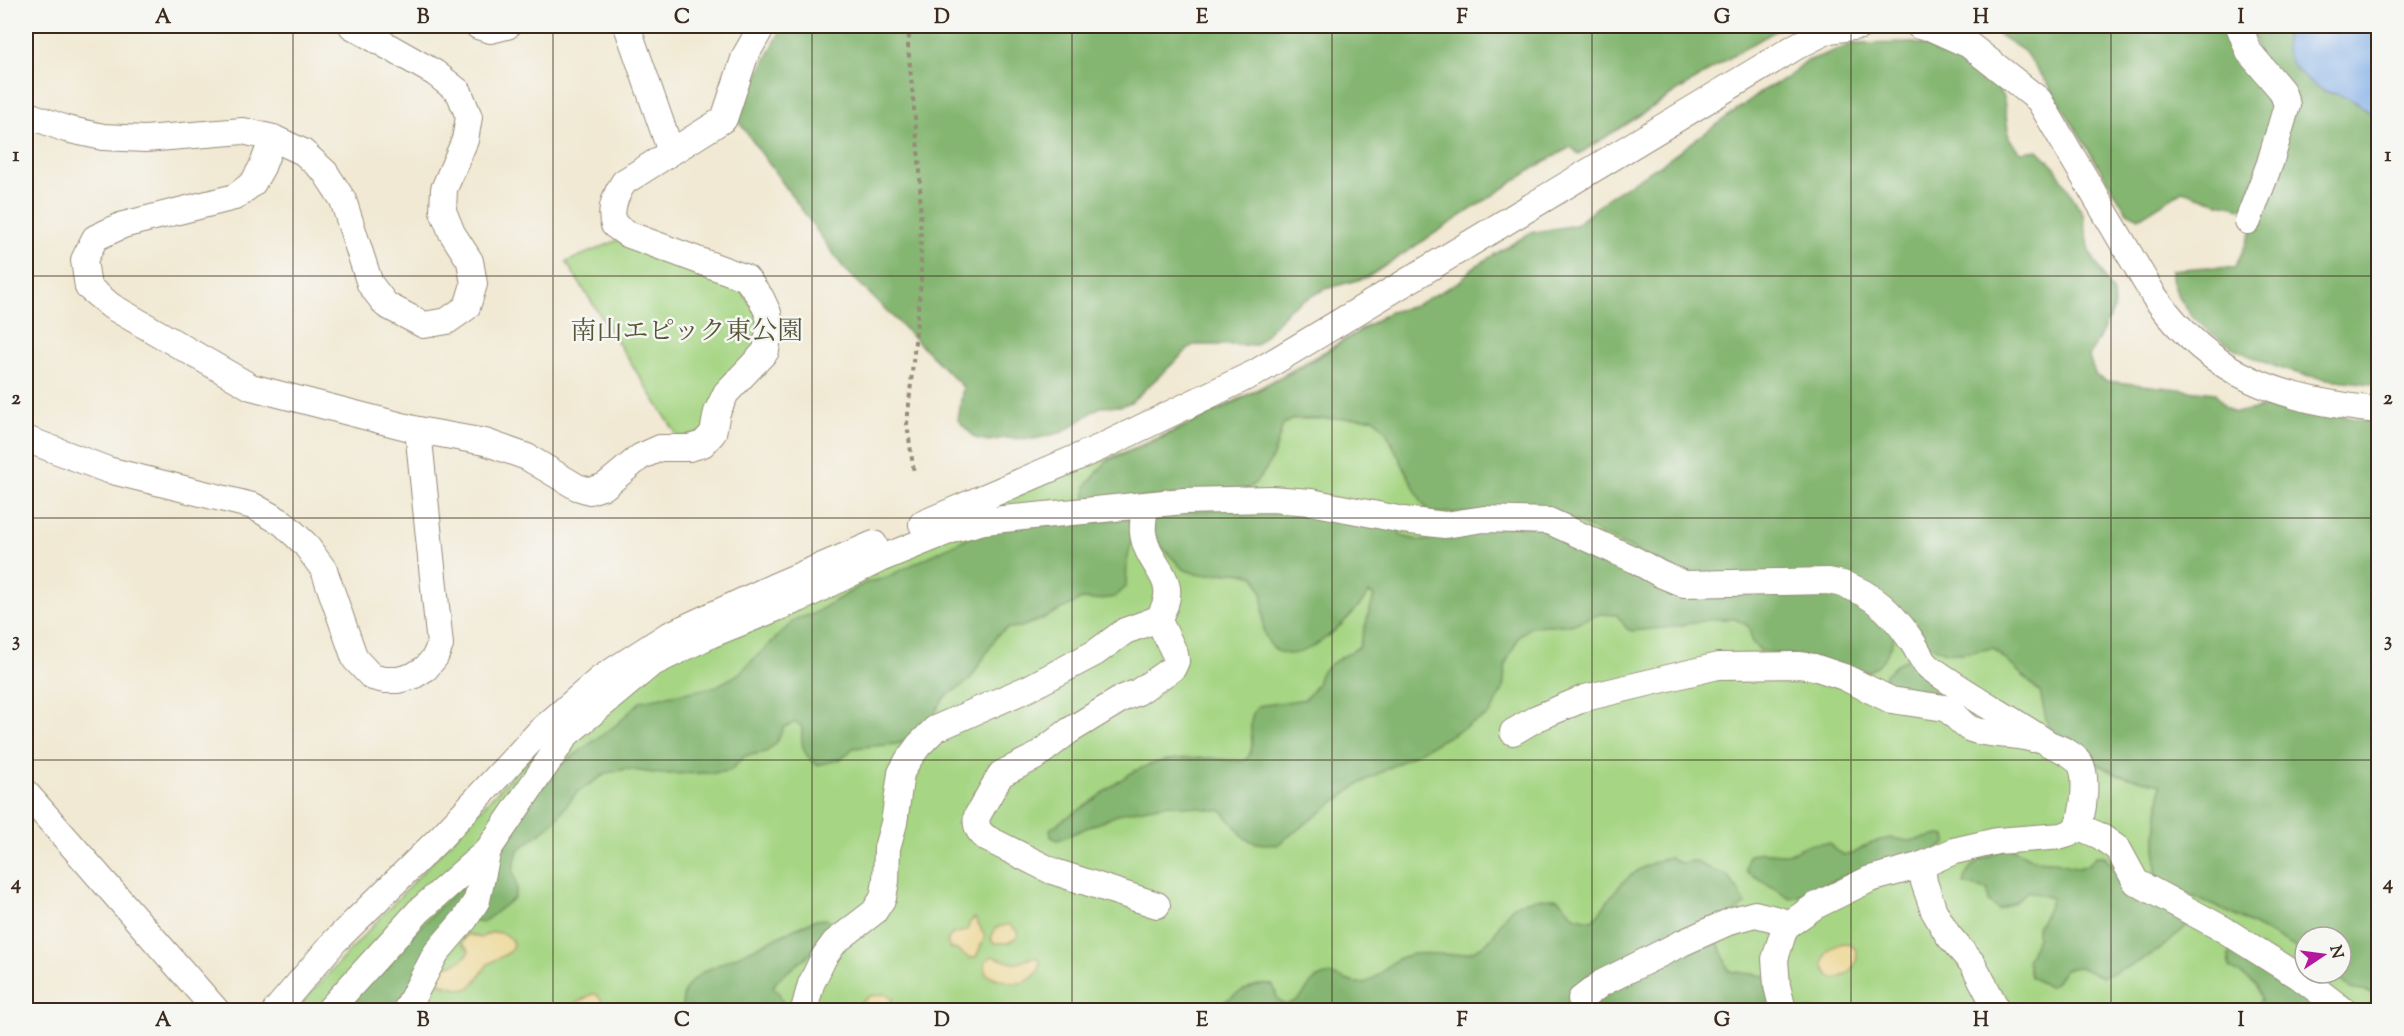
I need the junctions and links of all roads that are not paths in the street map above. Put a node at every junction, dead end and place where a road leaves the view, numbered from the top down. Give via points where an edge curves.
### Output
1 (478, 26) edge
2 (507, 26) edge
3 (627, 26) edge
4 (762, 26) edge
5 (1860, 26) edge
6 (1919, 26) edge
7 (2239, 26) edge
8 (365, 29) edge
9 (26, 114) edge
10 (273, 138) junction
11 (671, 152) junction
12 (2248, 221) dead end
13 (2379, 410) edge
14 (418, 430) junction
15 (26, 439) edge
16 (1146, 505) junction
17 (1158, 619) junction
18 (1513, 732) dead end
19 (2049, 744) junction
20 (26, 793) edge
21 (2077, 826) junction
22 (488, 850) junction
23 (1922, 864) junction
24 (1157, 905) dead end
25 (1785, 927) junction
26 (1581, 999) dead end
27 (1994, 1004) dead end
28 (216, 1011) edge
29 (276, 1011) edge
30 (329, 1011) edge
31 (406, 1011) edge
32 (804, 1011) edge
33 (1783, 1011) edge
34 (2343, 1011) edge

1 - 2 street via 491,30
3 - 11 street
4 - 11 street via 745,56 724,119
5 - 29 street via 1828,30 1797,46 1257,372 1099,448 772,587 667,636 600,679 540,731 441,837 335,941
6 - 13 street via 1969,45 2039,100 2154,296 2193,342 2236,373 2272,389 2338,406
7 - 12 street via 2249,52 2282,91 2288,105
8 - 10 street via 459,92 469,117 465,140 444,189 443,211 470,261 474,284 467,307 447,321 424,325 386,305 370,284 343,200 325,172 303,152
9 - 10 street via 103,137 145,140 243,131
10 - 14 street via 253,183 236,197 123,225 95,238 84,260 88,287 111,306 251,387
11 - 14 street via 624,182 612,211 614,225 627,234 746,278 761,297 770,323 766,351 726,393 713,433 704,444 660,448 640,457 605,486 590,491 527,457 485,442
14 - 15 street via 440,645 426,668 398,680 372,677 355,659 324,570 283,523 253,506 108,470
16 - 17 street via 1143,533 1168,586 1169,596
16 - 19 street via 1271,499 1311,501 1445,525 1484,519 1549,522 1684,584 1828,580 1845,583 1889,610 1926,664
16 - 22 street via 984,521 954,529 651,664 567,734
17 - 24 street via 1175,654 1173,668 1035,757 1000,774 976,823 980,834 1052,871
17 - 32 street via 1125,631 1095,653 1029,688 935,729 919,745 901,773 887,848 883,898 874,912 836,942 824,957
18 - 19 street via 1585,698 1634,685 1718,666 1799,665 1845,678 1891,700 1945,708 1969,729 2019,735
19 - 21 street via 2080,763 2085,777
20 - 28 street
21 - 23 street via 2062,836 1998,841 1954,851
21 - 34 street via 2118,849 2136,882 2304,980
22 - 30 street via 418,911
22 - 31 street via 477,900 436,953
23 - 25 street via 1870,879 1815,906
23 - 27 street via 1934,911 1972,964
25 - 26 street via 1779,920 1755,914 1733,920 1602,983
25 - 33 street via 1775,959

